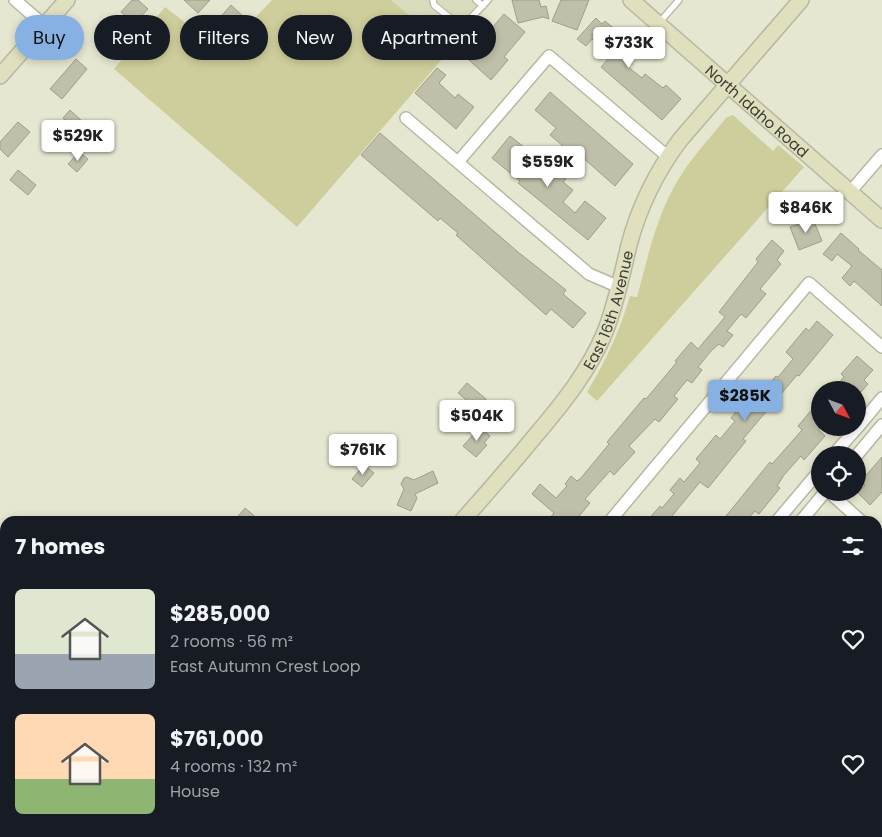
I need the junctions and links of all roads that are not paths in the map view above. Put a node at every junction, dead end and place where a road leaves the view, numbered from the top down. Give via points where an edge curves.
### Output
1 (15, 0) edge
2 (67, 0) edge
3 (476, 0) edge
4 (488, 0) edge
5 (631, 0) edge
6 (679, 0) edge
7 (800, 0) edge
8 (434, 3) edge
9 (483, 6) junction
10 (32, 15) edge
11 (54, 15) edge
12 (658, 24) junction
13 (15, 59) edge
14 (0, 76) edge
15 (728, 84) junction
16 (406, 118) dead end
17 (882, 155) edge
18 (667, 156) junction
19 (458, 162) junction
20 (850, 192) junction
21 (882, 220) edge
22 (619, 287) junction
23 (882, 347) edge
24 (882, 398) edge
25 (866, 417) edge
26 (882, 425) edge
27 (849, 436) edge
28 (841, 446) edge
29 (864, 446) edge
30 (811, 485) edge
31 (818, 501) edge
32 (839, 501) edge
33 (466, 516) edge
34 (614, 516) edge
35 (782, 516) edge
36 (805, 516) edge
37 (855, 516) edge

1 - 10 street
2 - 11 street
3 - 9 lane
4 - 9 lane
5 - 12 street, North Idaho Road
6 - 12 lane
7 - 15 street, East 16th Avenue
8 - 9 lane via 460,26
12 - 15 street, North Idaho Road
13 - 14 street
15 - 18 street, East 16th Avenue
15 - 20 street, North Idaho Road
16 - 19 street
17 - 20 street
18 - 19 street via 549,56
18 - 22 street, East 16th Avenue via 634,226
19 - 22 street via 589,274
20 - 21 street, North Idaho Road
22 - 33 street, East 16th Avenue via 605,332 579,381
23 - 34 street via 809,283
24 - 25 street
26 - 29 street
27 - 28 street
30 - 35 street
31 - 36 street
32 - 37 street

